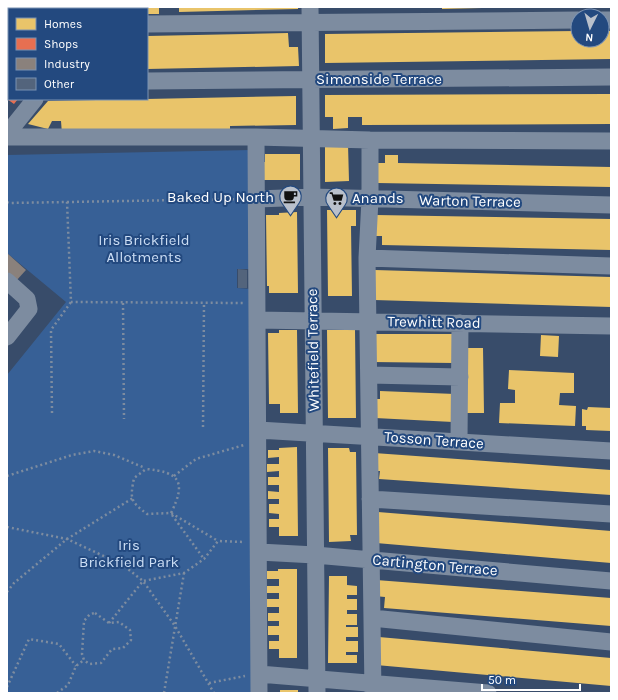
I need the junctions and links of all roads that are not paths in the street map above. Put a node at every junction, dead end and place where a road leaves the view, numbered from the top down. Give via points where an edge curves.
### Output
1 (310, 15) edge
2 (570, 20) edge
3 (148, 24) edge
4 (611, 77) edge
5 (310, 79) junction
6 (148, 81) edge
7 (34, 100) edge
8 (7, 136) edge
9 (256, 137) junction
10 (310, 138) junction
11 (370, 140) junction
12 (611, 141) edge
13 (311, 198) junction
14 (257, 199) junction
15 (370, 199) junction
16 (611, 205) edge
17 (367, 258) junction
18 (611, 266) edge
19 (7, 281) edge
20 (257, 312) junction
21 (313, 320) junction
22 (368, 321) junction
23 (460, 323) junction
24 (611, 326) edge
25 (7, 337) edge
26 (369, 375) junction
27 (460, 377) junction
28 (314, 432) junction
29 (258, 435) junction
30 (369, 436) junction
31 (459, 441) junction
32 (611, 451) edge
33 (370, 499) junction
34 (611, 514) edge
35 (259, 552) junction
36 (315, 555) junction
37 (371, 560) junction
38 (611, 580) edge
39 (372, 618) junction
40 (611, 642) edge
41 (259, 674) junction
42 (317, 686) edge
43 (373, 688) edge
44 (259, 693) edge
45 (488, 693) edge

1 - 2 street
1 - 3 street
1 - 5 street, Whitefield Terrace
4 - 5 street, Simonside Terrace
5 - 6 street, Simonside Terrace
5 - 10 street, Whitefield Terrace
7 - 8 street
8 - 9 street
9 - 10 street
9 - 14 street
10 - 11 street
10 - 13 street, Whitefield Terrace
11 - 12 street
11 - 15 street
13 - 14 street, Warton Terrace
13 - 15 street, Warton Terrace
13 - 21 street, Whitefield Terrace
14 - 20 street
15 - 16 street, Warton Terrace
15 - 17 street
17 - 18 street
17 - 22 street
19 - 25 street via 27,299 29,309
20 - 21 street, Trewhitt Road
20 - 29 street
21 - 22 street, Trewhitt Road
21 - 28 street, Whitefield Terrace
22 - 23 street, Trewhitt Road
22 - 26 street
23 - 24 street, Trewhitt Road
23 - 27 street
26 - 27 street
26 - 30 street
27 - 31 street
28 - 29 street, Tosson Terrace
28 - 30 street, Tosson Terrace
28 - 36 street, Whitefield Terrace
29 - 35 street
30 - 31 street, Tosson Terrace
30 - 33 street
31 - 32 street, Tosson Terrace
33 - 34 street
33 - 37 street
35 - 36 street, Cartington Terrace
35 - 41 street
36 - 37 street, Cartington Terrace
36 - 42 street, Whitefield Terrace
37 - 38 street, Cartington Terrace
37 - 39 street
39 - 40 street
39 - 43 street
41 - 42 street
41 - 44 street
42 - 43 street
43 - 45 street

